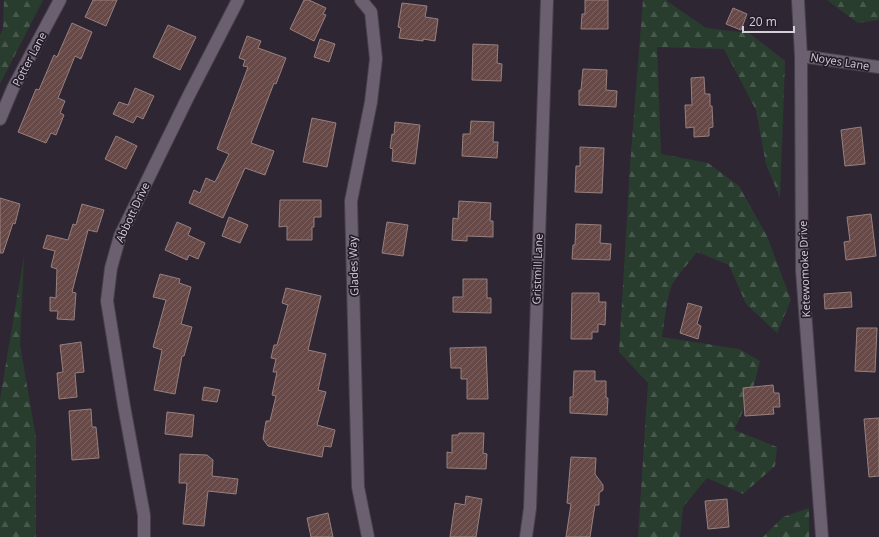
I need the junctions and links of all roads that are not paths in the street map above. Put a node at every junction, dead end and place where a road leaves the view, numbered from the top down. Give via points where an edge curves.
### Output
1 (60, 0) edge
2 (238, 0) edge
3 (361, 0) edge
4 (546, 0) edge
5 (798, 0) edge
6 (801, 56) junction
7 (879, 67) edge
8 (0, 119) edge
9 (144, 537) edge
10 (368, 537) edge
11 (526, 537) edge
12 (822, 537) edge

1 - 8 street, Potter Lane via 13,88
2 - 9 street, Abbott Drive via 120,236 111,268 107,301 144,515
3 - 10 street, Glades Way via 371,12 376,59 372,102 351,201 358,487
4 - 11 street, Gristmill Lane via 530,508
5 - 6 street, Ketewomoke Drive
6 - 7 street, Noyes Lane
6 - 12 street, Ketewomoke Drive via 802,271

